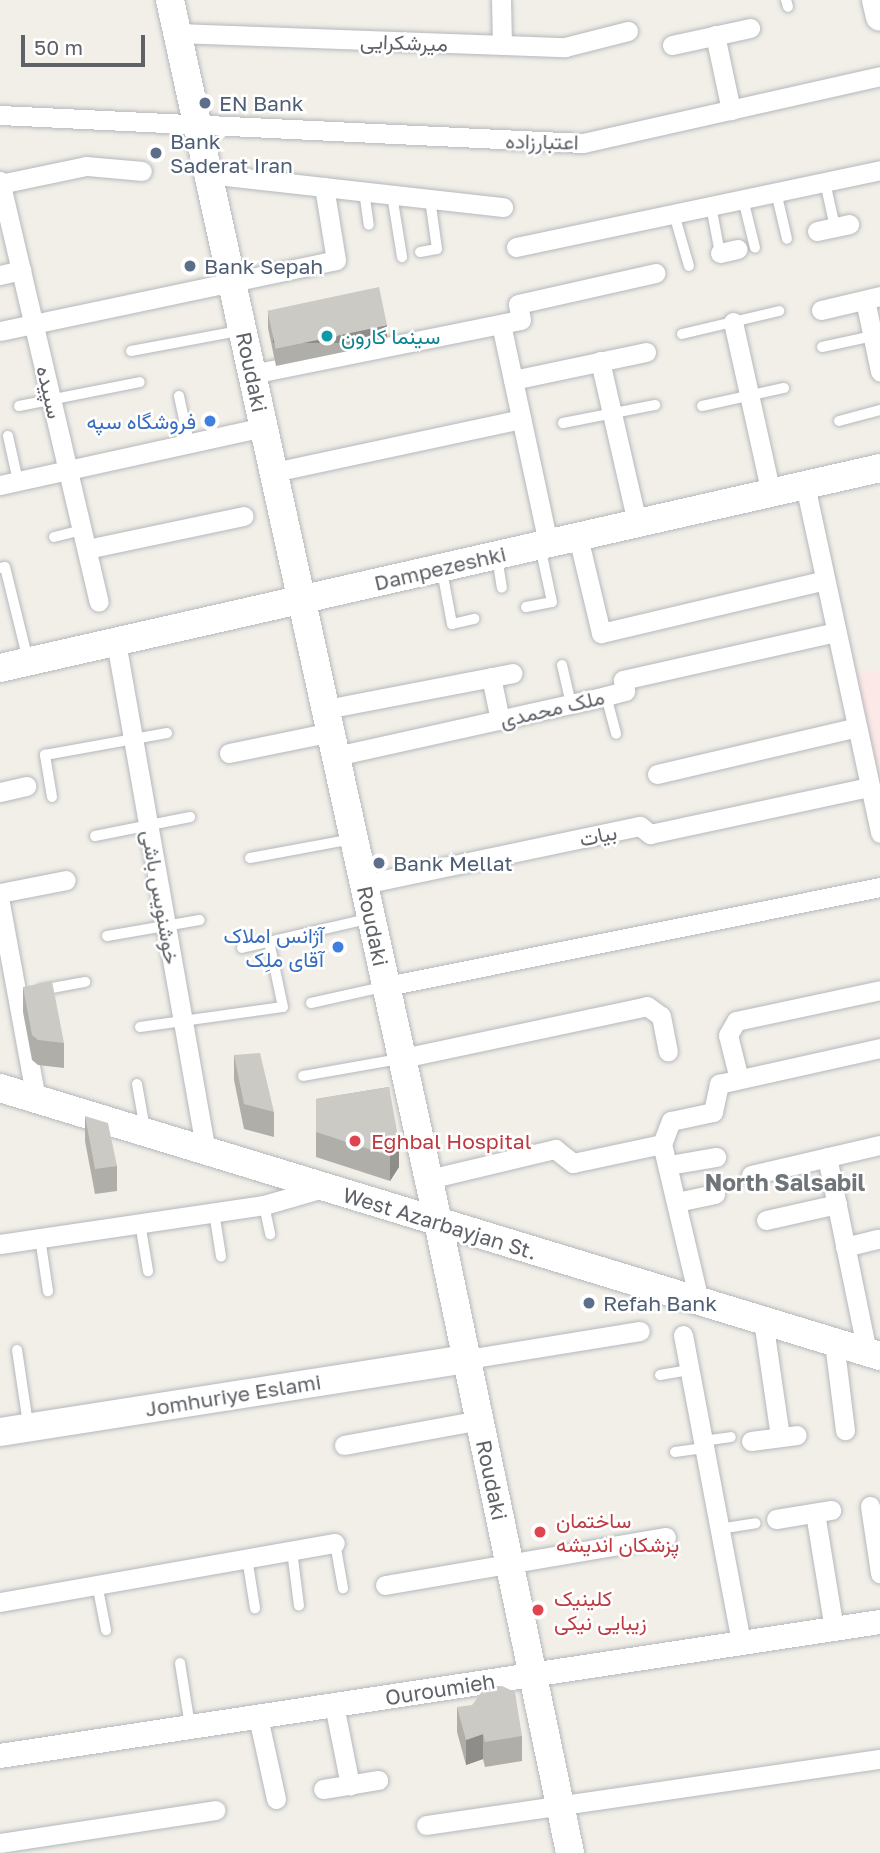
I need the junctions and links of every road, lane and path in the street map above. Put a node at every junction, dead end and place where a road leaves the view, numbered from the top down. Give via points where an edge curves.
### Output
1 (170, 0) edge
2 (501, 0) edge
3 (876, 0) edge
4 (880, 17) edge
5 (750, 28) dead end
6 (628, 31) dead end
7 (177, 33) junction
8 (715, 35) junction
9 (672, 45) dead end
10 (502, 46) junction
11 (880, 76) edge
12 (731, 110) junction
13 (0, 115) edge
14 (198, 126) junction
15 (880, 170) edge
16 (142, 171) dead end
17 (208, 174) junction
18 (825, 182) junction
19 (0, 183) edge
20 (324, 187) junction
21 (364, 191) junction
22 (776, 192) junction
23 (392, 195) junction
24 (430, 199) junction
25 (743, 199) junction
26 (710, 206) junction
27 (503, 207) dead end
28 (674, 214) junction
29 (369, 225) dead end
30 (834, 227) dead end
31 (788, 239) dead end
32 (516, 247) dead end
33 (420, 252) dead end
34 (402, 257) dead end
35 (689, 266) dead end
36 (21, 270) junction
37 (656, 272) dead end
38 (0, 275) edge
39 (231, 279) junction
40 (873, 298) edge
41 (821, 310) dead end
42 (779, 312) dead end
43 (733, 322) junction
44 (34, 324) junction
45 (500, 324) junction
46 (243, 330) junction
47 (0, 331) edge
48 (682, 334) dead end
49 (873, 336) junction
50 (822, 347) dead end
51 (131, 351) dead end
52 (646, 352) dead end
53 (600, 361) junction
54 (880, 371) edge
55 (252, 374) junction
56 (513, 380) junction
57 (139, 383) dead end
58 (784, 388) dead end
59 (179, 396) dead end
60 (749, 396) junction
61 (51, 400) junction
62 (655, 405) dead end
63 (19, 406) dead end
64 (702, 406) dead end
65 (880, 410) edge
66 (612, 414) junction
67 (521, 419) junction
68 (839, 421) dead end
69 (563, 423) dead end
70 (264, 426) junction
71 (8, 436) dead end
72 (190, 443) junction
73 (880, 468) edge
74 (68, 470) junction
75 (274, 472) junction
76 (9, 483) edge
77 (804, 485) junction
78 (771, 493) junction
79 (244, 516) dead end
80 (637, 523) junction
81 (82, 530) junction
82 (54, 537) dead end
83 (578, 537) junction
84 (544, 544) junction
85 (87, 549) junction
86 (496, 555) junction
87 (441, 566) junction
88 (0, 568) edge
89 (825, 580) junction
90 (502, 588) dead end
91 (302, 600) junction
92 (99, 602) dead end
93 (526, 607) dead end
94 (474, 619) dead end
95 (836, 632) junction
96 (116, 642) junction
97 (29, 662) junction
98 (562, 666) dead end
99 (0, 668) edge
100 (513, 673) dead end
101 (491, 677) junction
102 (606, 696) junction
103 (571, 704) junction
104 (500, 720) junction
105 (857, 727) junction
106 (167, 733) dead end
107 (331, 733) junction
108 (616, 734) dead end
109 (133, 739) junction
110 (229, 753) dead end
111 (657, 774) dead end
112 (26, 786) dead end
113 (870, 787) junction
114 (0, 792) edge
115 (52, 797) dead end
116 (190, 817) dead end
117 (148, 825) junction
118 (880, 833) edge
119 (95, 836) dead end
120 (354, 838) junction
121 (250, 858) dead end
122 (66, 880) dead end
123 (364, 884) junction
124 (880, 887) edge
125 (0, 893) edge
126 (0, 903) edge
127 (372, 918) junction
128 (201, 920) dead end
129 (166, 926) junction
130 (107, 936) dead end
131 (269, 941) junction
132 (4, 947) edge
133 (242, 948) dead end
134 (85, 982) dead end
135 (387, 986) junction
136 (880, 990) edge
137 (17, 995) junction
138 (311, 1003) dead end
139 (183, 1022) junction
140 (140, 1027) dead end
141 (880, 1048) edge
142 (668, 1051) dead end
143 (402, 1058) junction
144 (303, 1076) dead end
145 (739, 1079) junction
146 (137, 1084) dead end
147 (0, 1088) edge
148 (36, 1099) junction
149 (146, 1133) junction
150 (662, 1144) junction
151 (880, 1145) edge
152 (206, 1152) junction
153 (716, 1157) dead end
154 (827, 1157) junction
155 (669, 1165) junction
156 (751, 1175) dead end
157 (429, 1179) junction
158 (323, 1188) junction
159 (715, 1194) dead end
160 (677, 1202) junction
161 (836, 1204) junction
162 (264, 1205) junction
163 (214, 1212) junction
164 (766, 1220) dead end
165 (438, 1222) junction
166 (140, 1223) junction
167 (270, 1234) dead end
168 (40, 1238) junction
169 (878, 1239) edge
170 (0, 1244) edge
171 (845, 1247) junction
172 (222, 1256) dead end
173 (148, 1271) dead end
174 (48, 1290) dead end
175 (699, 1301) junction
176 (763, 1320) junction
177 (640, 1331) dead end
178 (682, 1335) dead end
179 (834, 1342) junction
180 (18, 1350) dead end
181 (874, 1354) edge
182 (467, 1359) junction
183 (689, 1370) junction
184 (660, 1375) dead end
185 (480, 1420) junction
186 (28, 1428) junction
187 (845, 1430) dead end
188 (0, 1432) edge
189 (731, 1437) dead end
190 (751, 1441) dead end
191 (703, 1444) junction
192 (344, 1445) dead end
193 (675, 1452) dead end
194 (870, 1506) dead end
195 (766, 1521) joint
196 (719, 1529) junction
197 (666, 1536) dead end
198 (335, 1543) joint
199 (292, 1550) junction
200 (247, 1558) junction
201 (510, 1564) junction
202 (880, 1573) edge
203 (97, 1584) junction
204 (385, 1584) dead end
205 (342, 1588) dead end
206 (0, 1602) edge
207 (299, 1606) dead end
208 (255, 1608) dead end
209 (880, 1622) edge
210 (834, 1629) junction
211 (106, 1630) dead end
212 (741, 1643) junction
213 (180, 1663) dead end
214 (532, 1675) junction
215 (334, 1705) junction
216 (258, 1717) junction
217 (190, 1727) junction
218 (0, 1756) edge
219 (880, 1759) edge
220 (378, 1780) dead end
221 (350, 1784) junction
222 (323, 1789) dead end
223 (276, 1799) dead end
224 (560, 1808) junction
225 (215, 1810) dead end
226 (426, 1825) dead end
227 (0, 1843) edge
228 (570, 1853) edge

1 - 7 main road, Roudaki
2 - 10 street
3 - 4 main road
5 - 8 street
6 - 10 street, میرشکرایی via 565,47
7 - 10 street, میرشکرایی
7 - 14 main road, Roudaki
8 - 9 street
8 - 12 street
11 - 12 street, اعتبارزاده
12 - 14 street, اعتبارزاده via 570,143
13 - 14 street, اعتبارزاده
14 - 17 main road, Roudaki
15 - 18 street
16 - 19 street via 86,166
17 - 20 street
17 - 39 main road, Roudaki
18 - 22 street
18 - 30 lane
19 - 36 street, سپیده
20 - 21 street
20 - 39 street via 336,260
21 - 23 street
21 - 29 lane
22 - 25 street
22 - 31 lane
23 - 24 street
23 - 34 lane
24 - 27 street
24 - 33 lane via 438,249
25 - 26 street
25 - 26 lane via 738,250
26 - 28 street
28 - 32 street
28 - 35 lane
36 - 38 street
36 - 44 street, سپیده
37 - 45 street via 518,304 522,320
39 - 44 street
39 - 46 main road, Roudaki
40 - 41 street
40 - 49 street
42 - 43 lane
43 - 48 lane
43 - 60 street
44 - 47 street
44 - 61 street, سپیده
45 - 55 street
45 - 56 street
46 - 51 lane
46 - 55 main road, Roudaki
49 - 50 lane
49 - 54 street
52 - 53 street
53 - 56 street
53 - 66 street
55 - 70 main road, Roudaki
56 - 67 street
57 - 61 lane
58 - 60 lane
59 - 72 lane
60 - 64 lane
60 - 78 street
61 - 63 lane
61 - 74 street, سپیده
62 - 66 lane
65 - 68 lane
66 - 69 lane
66 - 80 street
67 - 75 street
67 - 84 street
70 - 72 street
70 - 75 main road, Roudaki
71 - 76 lane
72 - 74 street
73 - 77 main road, Dampezeshki
74 - 76 street
74 - 81 street, سپیده
75 - 91 main road, Roudaki
77 - 78 main road, Dampezeshki
77 - 89 street
78 - 80 main road, Dampezeshki
79 - 85 street
80 - 83 main road, Dampezeshki
81 - 82 lane
81 - 85 street, سپیده
83 - 84 main road, Dampezeshki
83 - 89 street via 601,633
84 - 86 main road, Dampezeshki
84 - 93 lane via 552,602
85 - 92 street, سپیده
86 - 87 main road, Dampezeshki
86 - 90 lane
87 - 91 main road, Dampezeshki
87 - 94 lane via 452,624
88 - 97 lane via 5,567
89 - 95 street
91 - 96 main road, Dampezeshki
91 - 107 main road, Roudaki
95 - 102 street, ملک محمدی via 623,680 625,691
95 - 105 street
96 - 97 main road, Dampezeshki
96 - 109 street, خوشنویس باشی
97 - 99 main road, Dampezeshki
98 - 103 lane
100 - 101 street
101 - 104 street
101 - 107 street
102 - 103 street, ملک محمدی
102 - 108 lane
103 - 104 street, ملک محمدی
104 - 107 street, ملک محمدی
105 - 111 street
105 - 113 street
106 - 109 lane
107 - 110 street
107 - 120 main road, Roudaki
109 - 115 lane via 45,755
109 - 117 street, خوشنویس باشی
112 - 114 street
113 - 118 street
113 - 123 street, بیات via 650,834 640,826
116 - 117 lane
117 - 119 lane
117 - 129 street, خوشنویس باشی
120 - 121 lane
120 - 123 main road, Roudaki
122 - 125 street
123 - 127 main road, Roudaki
124 - 135 street
126 - 132 street
127 - 131 lane
127 - 135 main road, Roudaki
128 - 129 lane
129 - 130 lane
129 - 139 street, خوشنویس باشی
131 - 133 lane
131 - 139 lane via 283,1007
132 - 137 street
134 - 137 lane
135 - 138 lane
135 - 143 main road, Roudaki
136 - 145 street via 736,1021 728,1035
137 - 148 street
139 - 140 lane
139 - 152 street, خوشنویس باشی
141 - 145 street
142 - 143 street via 661,1017 648,1006
143 - 144 lane
143 - 157 main road, Roudaki
145 - 150 street via 716,1086 713,1112 671,1121
146 - 149 lane
147 - 148 main road, West Azarbayjan St.
148 - 149 main road, West Azarbayjan St.
149 - 152 main road, West Azarbayjan St.
150 - 155 street
150 - 157 street via 573,1163 555,1149
151 - 154 street
152 - 158 main road, West Azarbayjan St.
153 - 155 street
154 - 156 street
154 - 161 street
155 - 160 street
157 - 165 main road, Roudaki
158 - 162 street
158 - 165 main road, West Azarbayjan St.
159 - 160 street
160 - 175 street
161 - 164 street
161 - 171 street
162 - 163 street
162 - 167 lane
163 - 166 street
163 - 172 lane
165 - 175 main road, West Azarbayjan St.
165 - 182 main road, Roudaki
166 - 168 street
166 - 173 lane
168 - 170 street
168 - 174 lane
169 - 171 street
171 - 181 street
175 - 176 main road, West Azarbayjan St.
176 - 179 main road, West Azarbayjan St.
176 - 190 street via 789,1436
177 - 182 street
178 - 183 street
179 - 181 main road, West Azarbayjan St.
179 - 187 street
180 - 186 lane
182 - 185 main road, Roudaki
182 - 186 main road, Jomhuriye Eslami
183 - 184 lane
183 - 191 street
185 - 192 street
185 - 201 main road, Roudaki
186 - 188 main road, Jomhuriye Eslami
189 - 191 lane
191 - 193 lane
191 - 196 street
194 - 202 street
195 - 196 lane
195 - 210 street via 823,1512
196 - 212 street
197 - 201 street
198 - 199 street
198 - 205 lane
199 - 200 street
199 - 207 lane
200 - 203 street
200 - 208 lane
201 - 204 street
201 - 214 main road, Roudaki
203 - 206 street
203 - 211 lane
209 - 210 street, Ouroumieh
210 - 212 street, Ouroumieh
212 - 214 street, Ouroumieh
213 - 217 lane
214 - 215 street, Ouroumieh
214 - 224 main road, Roudaki
215 - 216 street, Ouroumieh
215 - 221 street
216 - 217 street, Ouroumieh
216 - 223 street
217 - 218 street, Ouroumieh
219 - 224 street
220 - 221 street
221 - 222 street
224 - 226 street
224 - 228 main road, Roudaki
225 - 227 street

